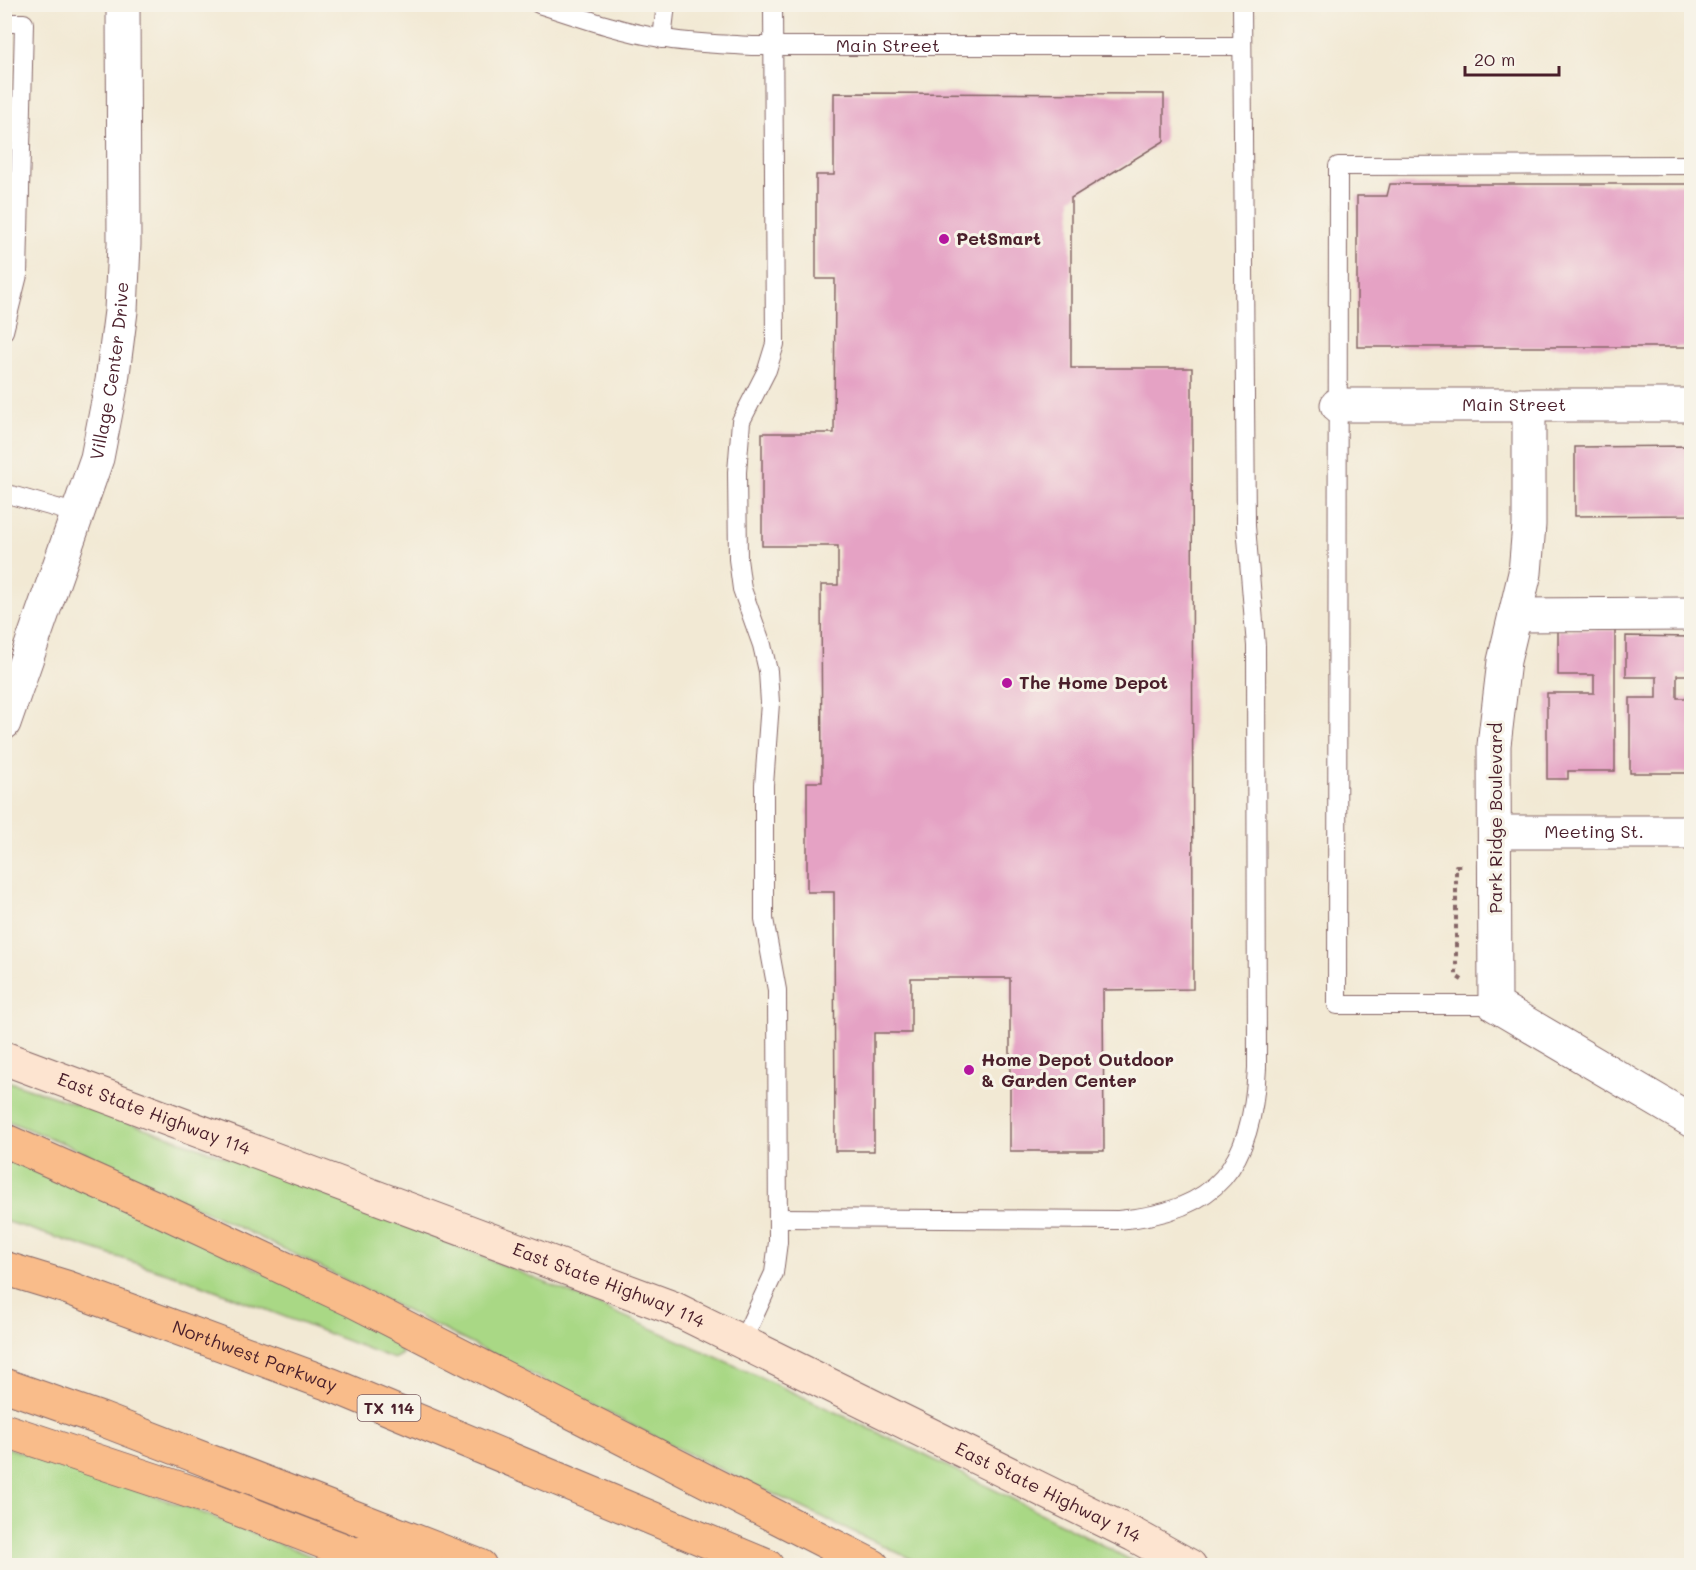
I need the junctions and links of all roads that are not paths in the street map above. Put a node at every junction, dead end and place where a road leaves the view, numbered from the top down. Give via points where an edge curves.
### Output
1 (123, 4) edge
2 (539, 4) edge
3 (666, 4) edge
4 (773, 4) edge
5 (1242, 4) edge
6 (4, 23) edge
7 (662, 39) junction
8 (774, 46) junction
9 (1242, 46) junction
10 (1692, 165) edge
11 (4, 331) edge
12 (1337, 405) junction
13 (1529, 405) junction
14 (1692, 405) edge
15 (4, 493) edge
16 (78, 514) junction
17 (1515, 615) junction
18 (1692, 615) edge
19 (4, 723) edge
20 (1495, 832) junction
21 (1692, 832) edge
22 (1495, 1005) junction
23 (4, 1058) edge
24 (1692, 1121) edge
25 (4, 1140) edge
26 (778, 1218) junction
27 (4, 1268) edge
28 (742, 1342) junction
29 (4, 1385) edge
30 (4, 1430) edge
31 (437, 1547) junction
32 (480, 1566) edge
33 (767, 1566) edge
34 (873, 1566) edge
35 (1190, 1566) edge

1 - 16 street, Village Center Drive via 121,311 97,458
2 - 7 lane, Main Street
3 - 7 lane
4 - 8 lane
5 - 9 lane
6 - 11 lane via 24,22 18,275
7 - 8 lane, Main Street
8 - 9 lane, Main Street
8 - 26 lane via 775,344 767,370 741,421 737,472 742,589 762,645 770,703 764,785 764,919 777,990
9 - 26 lane via 1246,526 1256,646 1257,1021 1256,1095 1242,1149 1228,1173 1205,1195 1179,1209 1150,1217
10 - 12 lane via 1338,166
12 - 13 street, Main Street
12 - 22 lane via 1337,1005
13 - 14 street, Main Street
13 - 17 street, Park Ridge Boulevard via 1529,525 1525,573
15 - 16 lane
16 - 19 street, Village Center Drive
17 - 18 street
17 - 20 street, Park Ridge Boulevard via 1497,703
20 - 21 street, Meeting St.
20 - 22 street, Park Ridge Boulevard
22 - 24 street
23 - 28 main road, East State Highway 114 via 673,1308
25 - 34 highway via 352,1300
26 - 28 lane via 774,1273
27 - 33 highway, Northwest Parkway / TX 114 via 332,1385
28 - 35 main road, East State Highway 114
29 - 31 highway
30 - 31 highway via 212,1499 354,1554
31 - 32 highway

